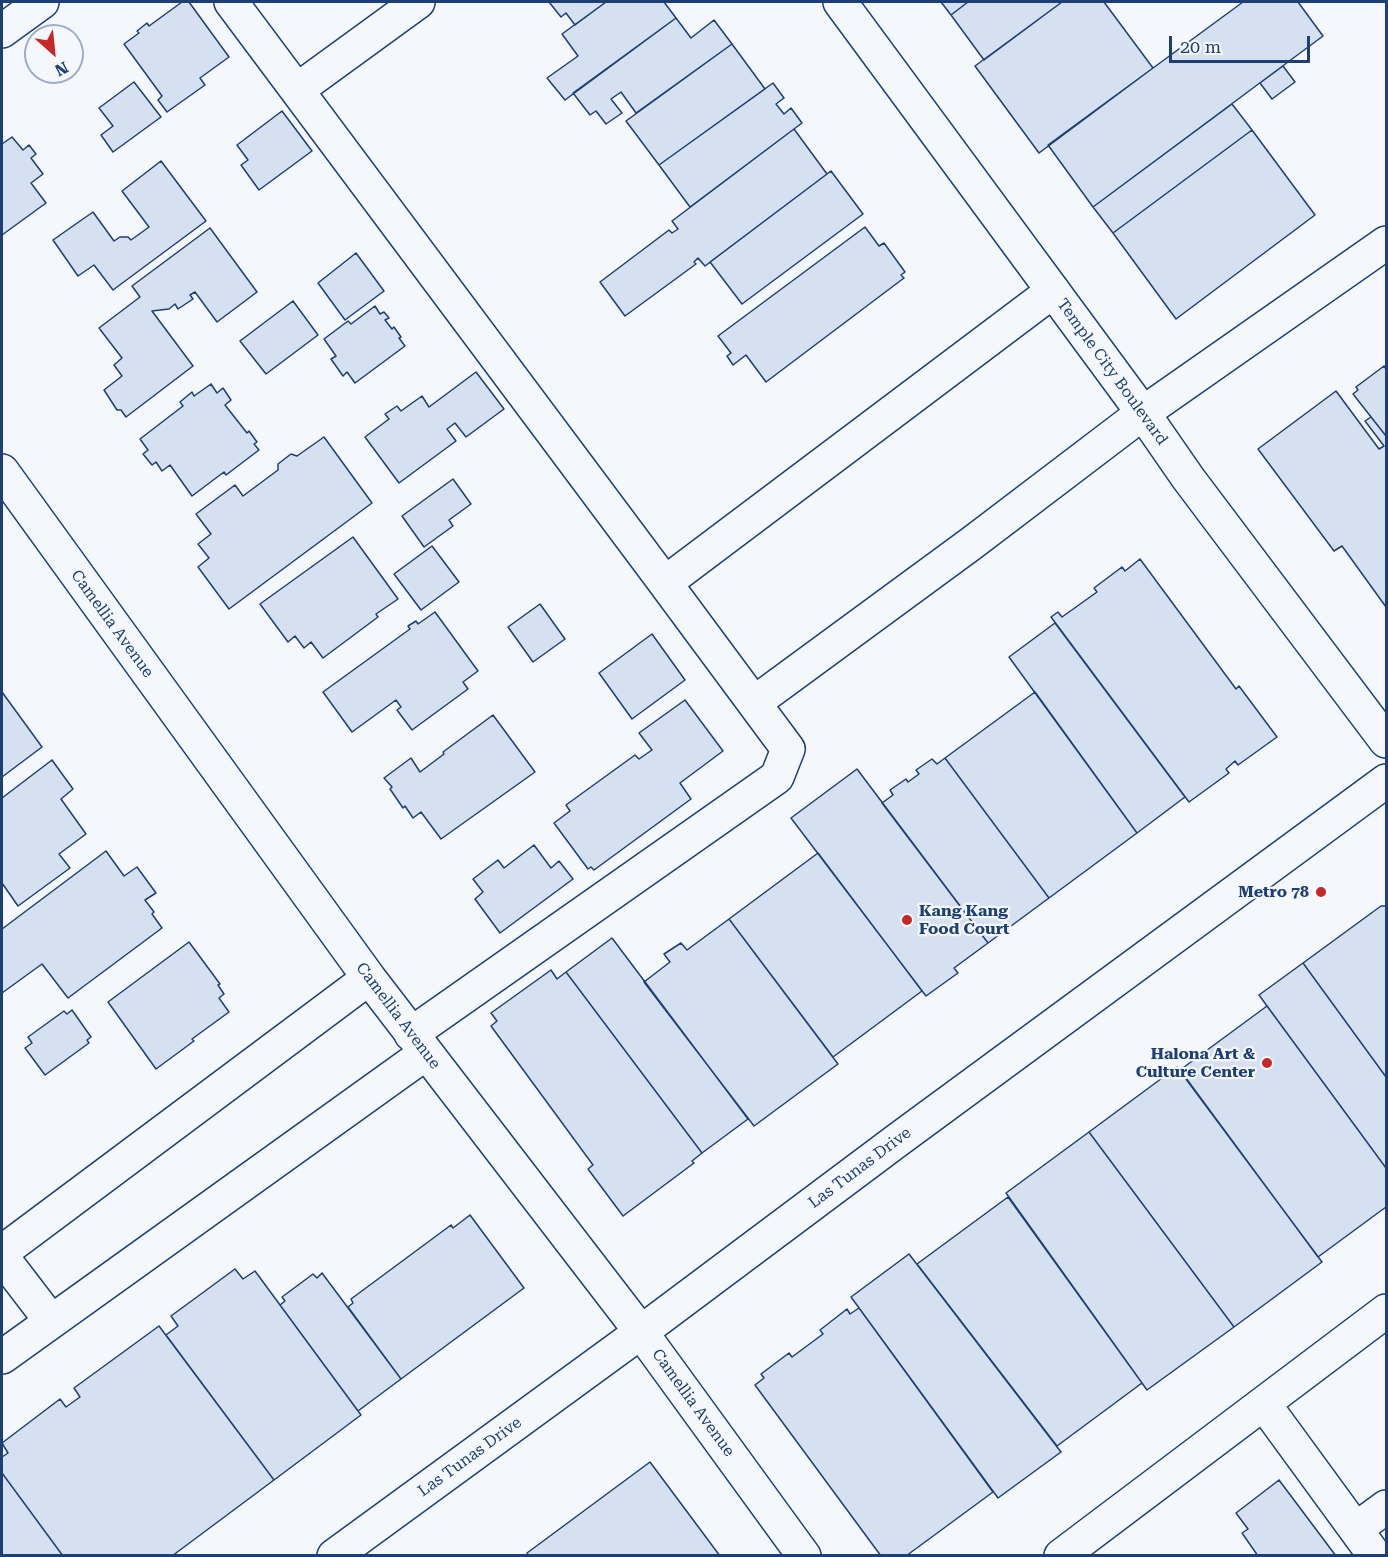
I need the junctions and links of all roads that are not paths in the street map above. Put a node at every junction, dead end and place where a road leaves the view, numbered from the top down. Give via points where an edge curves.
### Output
1 (42, 2) edge
2 (231, 2) edge
3 (417, 2) edge
4 (840, 2) edge
5 (2, 31) edge
6 (297, 90) junction
7 (1386, 243) edge
8 (1053, 291) junction
9 (1143, 413) junction
10 (2, 471) edge
11 (666, 584) junction
12 (754, 703) junction
13 (1386, 741) edge
14 (1386, 781) edge
15 (369, 978) junction
16 (418, 1044) junction
17 (2, 1252) edge
18 (2, 1257) edge
19 (1386, 1311) edge
20 (51, 1321) junction
21 (641, 1332) junction
22 (2, 1357) edge
23 (1264, 1404) junction
24 (1386, 1507) edge
25 (1356, 1529) junction
26 (334, 1556) edge
27 (804, 1556) edge
28 (1061, 1556) edge
29 (1375, 1556) edge

1 - 5 main road
2 - 6 main road
3 - 6 main road
4 - 8 main road, Temple City Boulevard
6 - 11 main road
7 - 9 main road
8 - 9 main road, Temple City Boulevard
8 - 11 main road
9 - 12 main road
9 - 13 main road, Temple City Boulevard
10 - 15 main road, Camellia Avenue
11 - 12 main road
12 - 16 main road via 788,749 777,777
14 - 21 main road, Las Tunas Drive
15 - 16 main road, Camellia Avenue
15 - 17 main road
16 - 20 main road
16 - 21 main road, Camellia Avenue
18 - 20 main road
19 - 23 main road
20 - 22 main road
21 - 26 main road, Las Tunas Drive
21 - 27 main road, Camellia Avenue
23 - 25 main road
23 - 28 main road
24 - 25 main road
25 - 29 main road

